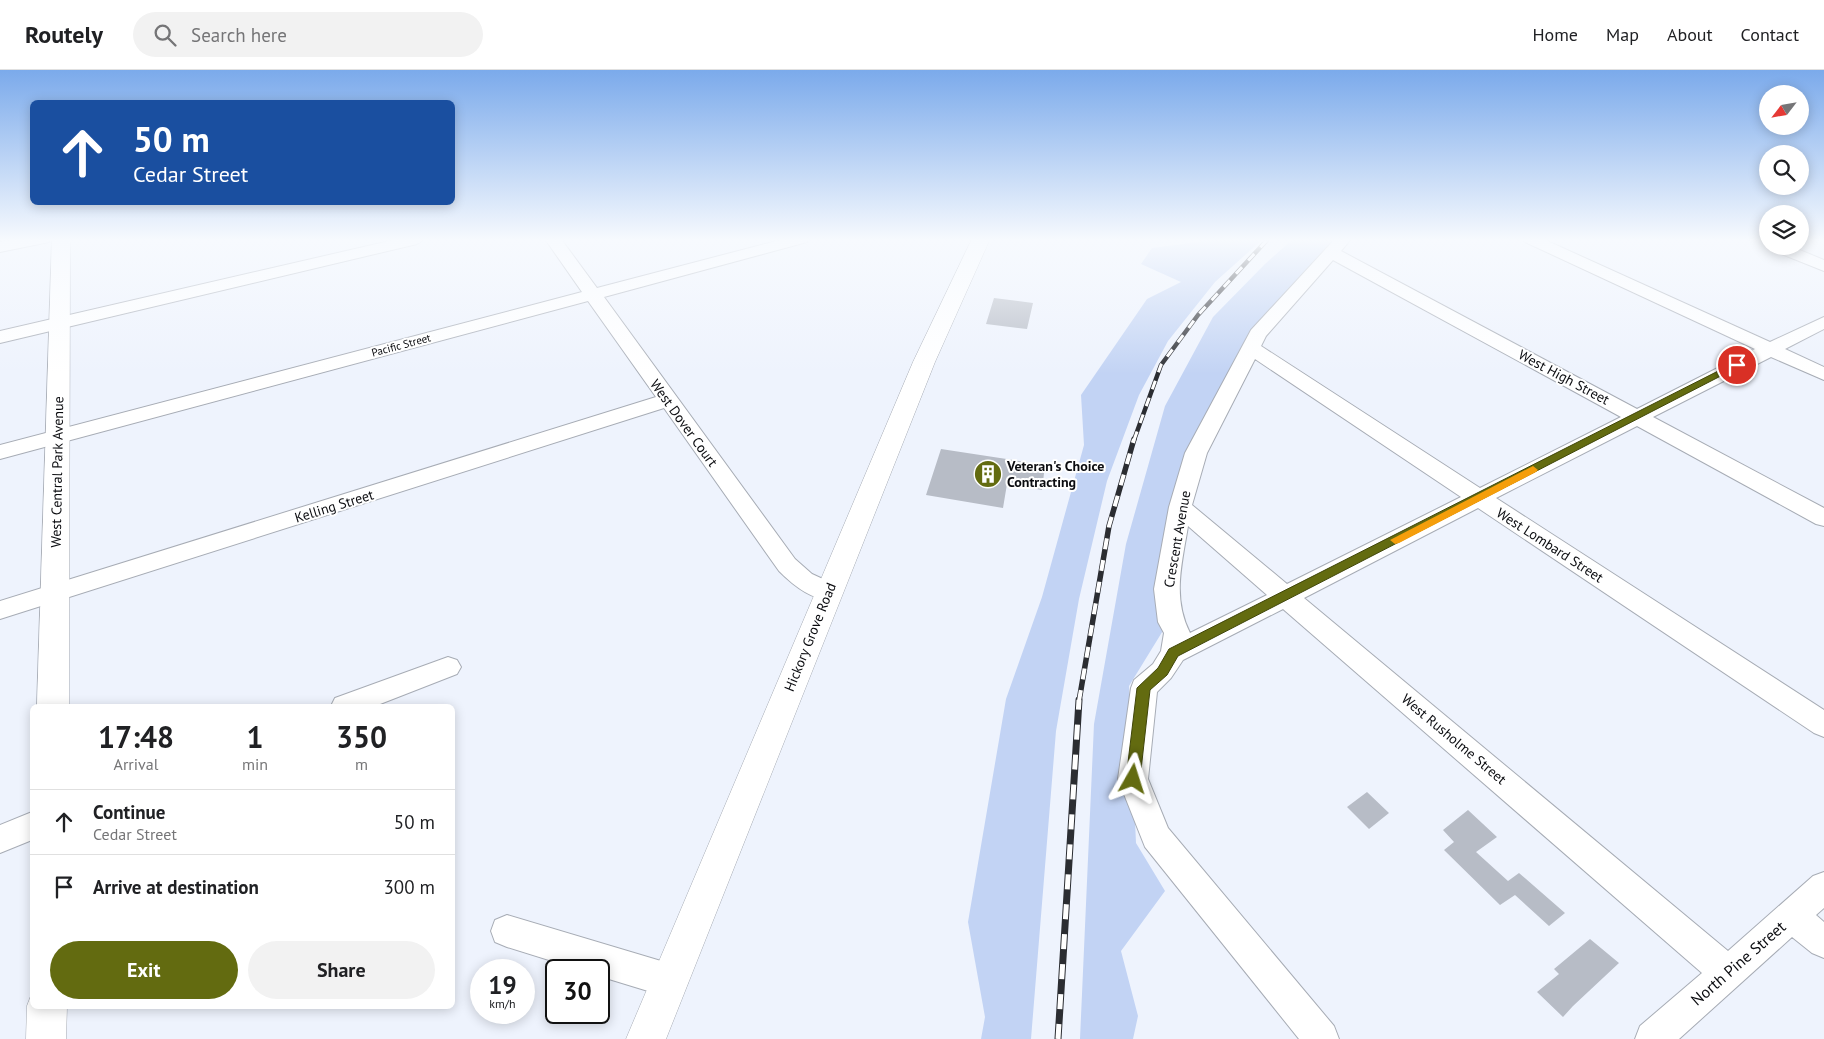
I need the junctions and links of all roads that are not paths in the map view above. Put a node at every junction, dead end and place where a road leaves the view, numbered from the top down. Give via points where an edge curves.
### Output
1 (60, 284) edge
2 (224, 284) edge
3 (585, 284) edge
4 (629, 284) edge
5 (960, 284) edge
6 (1302, 284) edge
7 (1405, 284) edge
8 (1629, 284) edge
9 (592, 294) junction
10 (1824, 322) edge
11 (59, 323) junction
12 (0, 337) edge
13 (1251, 348) junction
14 (1770, 349) junction
15 (1824, 374) edge
16 (666, 400) junction
17 (1637, 416) junction
18 (58, 437) junction
19 (0, 452) edge
20 (1478, 498) junction
21 (1180, 507) junction
22 (1824, 518) edge
23 (829, 592) junction
24 (55, 593) junction
25 (1286, 597) junction
26 (0, 610) edge
27 (1174, 653) junction
28 (448, 667) dead end
29 (53, 704) edge
30 (350, 704) edge
31 (1824, 726) edge
32 (30, 827) edge
33 (0, 839) edge
34 (1824, 887) edge
35 (1791, 916) junction
36 (507, 931) dead end
37 (1824, 942) edge
38 (1727, 972) junction
39 (671, 981) junction
40 (47, 1009) edge
41 (46, 1039) edge
42 (646, 1039) edge
43 (1321, 1039) edge
44 (1653, 1039) edge

1 - 11 main road, West Central Park Avenue
2 - 11 street
3 - 9 street, West Dover Court
4 - 9 street, Pacific Street
5 - 23 main road, Hickory Grove Road via 924,362
6 - 13 street, Crescent Avenue via 1258,334
7 - 17 street, West High Street
8 - 14 street
9 - 16 street, West Dover Court
9 - 18 street, Pacific Street
10 - 14 street
11 - 12 street
11 - 18 main road, West Central Park Avenue
13 - 20 street, West Lombard Street
13 - 21 street, Crescent Avenue via 1196,452
14 - 15 street
14 - 17 street
16 - 23 street, West Dover Court via 787,565 803,580
16 - 24 street, Kelling Street
17 - 20 street
17 - 22 street, West High Street
18 - 19 street, Pacific Street
18 - 24 main road, West Central Park Avenue
20 - 25 street
20 - 31 street, West Lombard Street
21 - 25 street, West Rusholme Street
21 - 27 street, Crescent Avenue via 1166,589 1176,633
23 - 39 main road, Hickory Grove Road
24 - 26 street, Kelling Street
24 - 29 main road, West Central Park Avenue
25 - 27 street
25 - 38 street, West Rusholme Street
27 - 43 street via 1162,671 1144,688 1133,779 1156,837
28 - 30 street
32 - 33 street
34 - 35 street, North Pine Street
35 - 37 street
35 - 38 street, North Pine Street
36 - 39 street
38 - 44 street, North Pine Street
39 - 42 main road, Hickory Grove Road
40 - 41 main road

